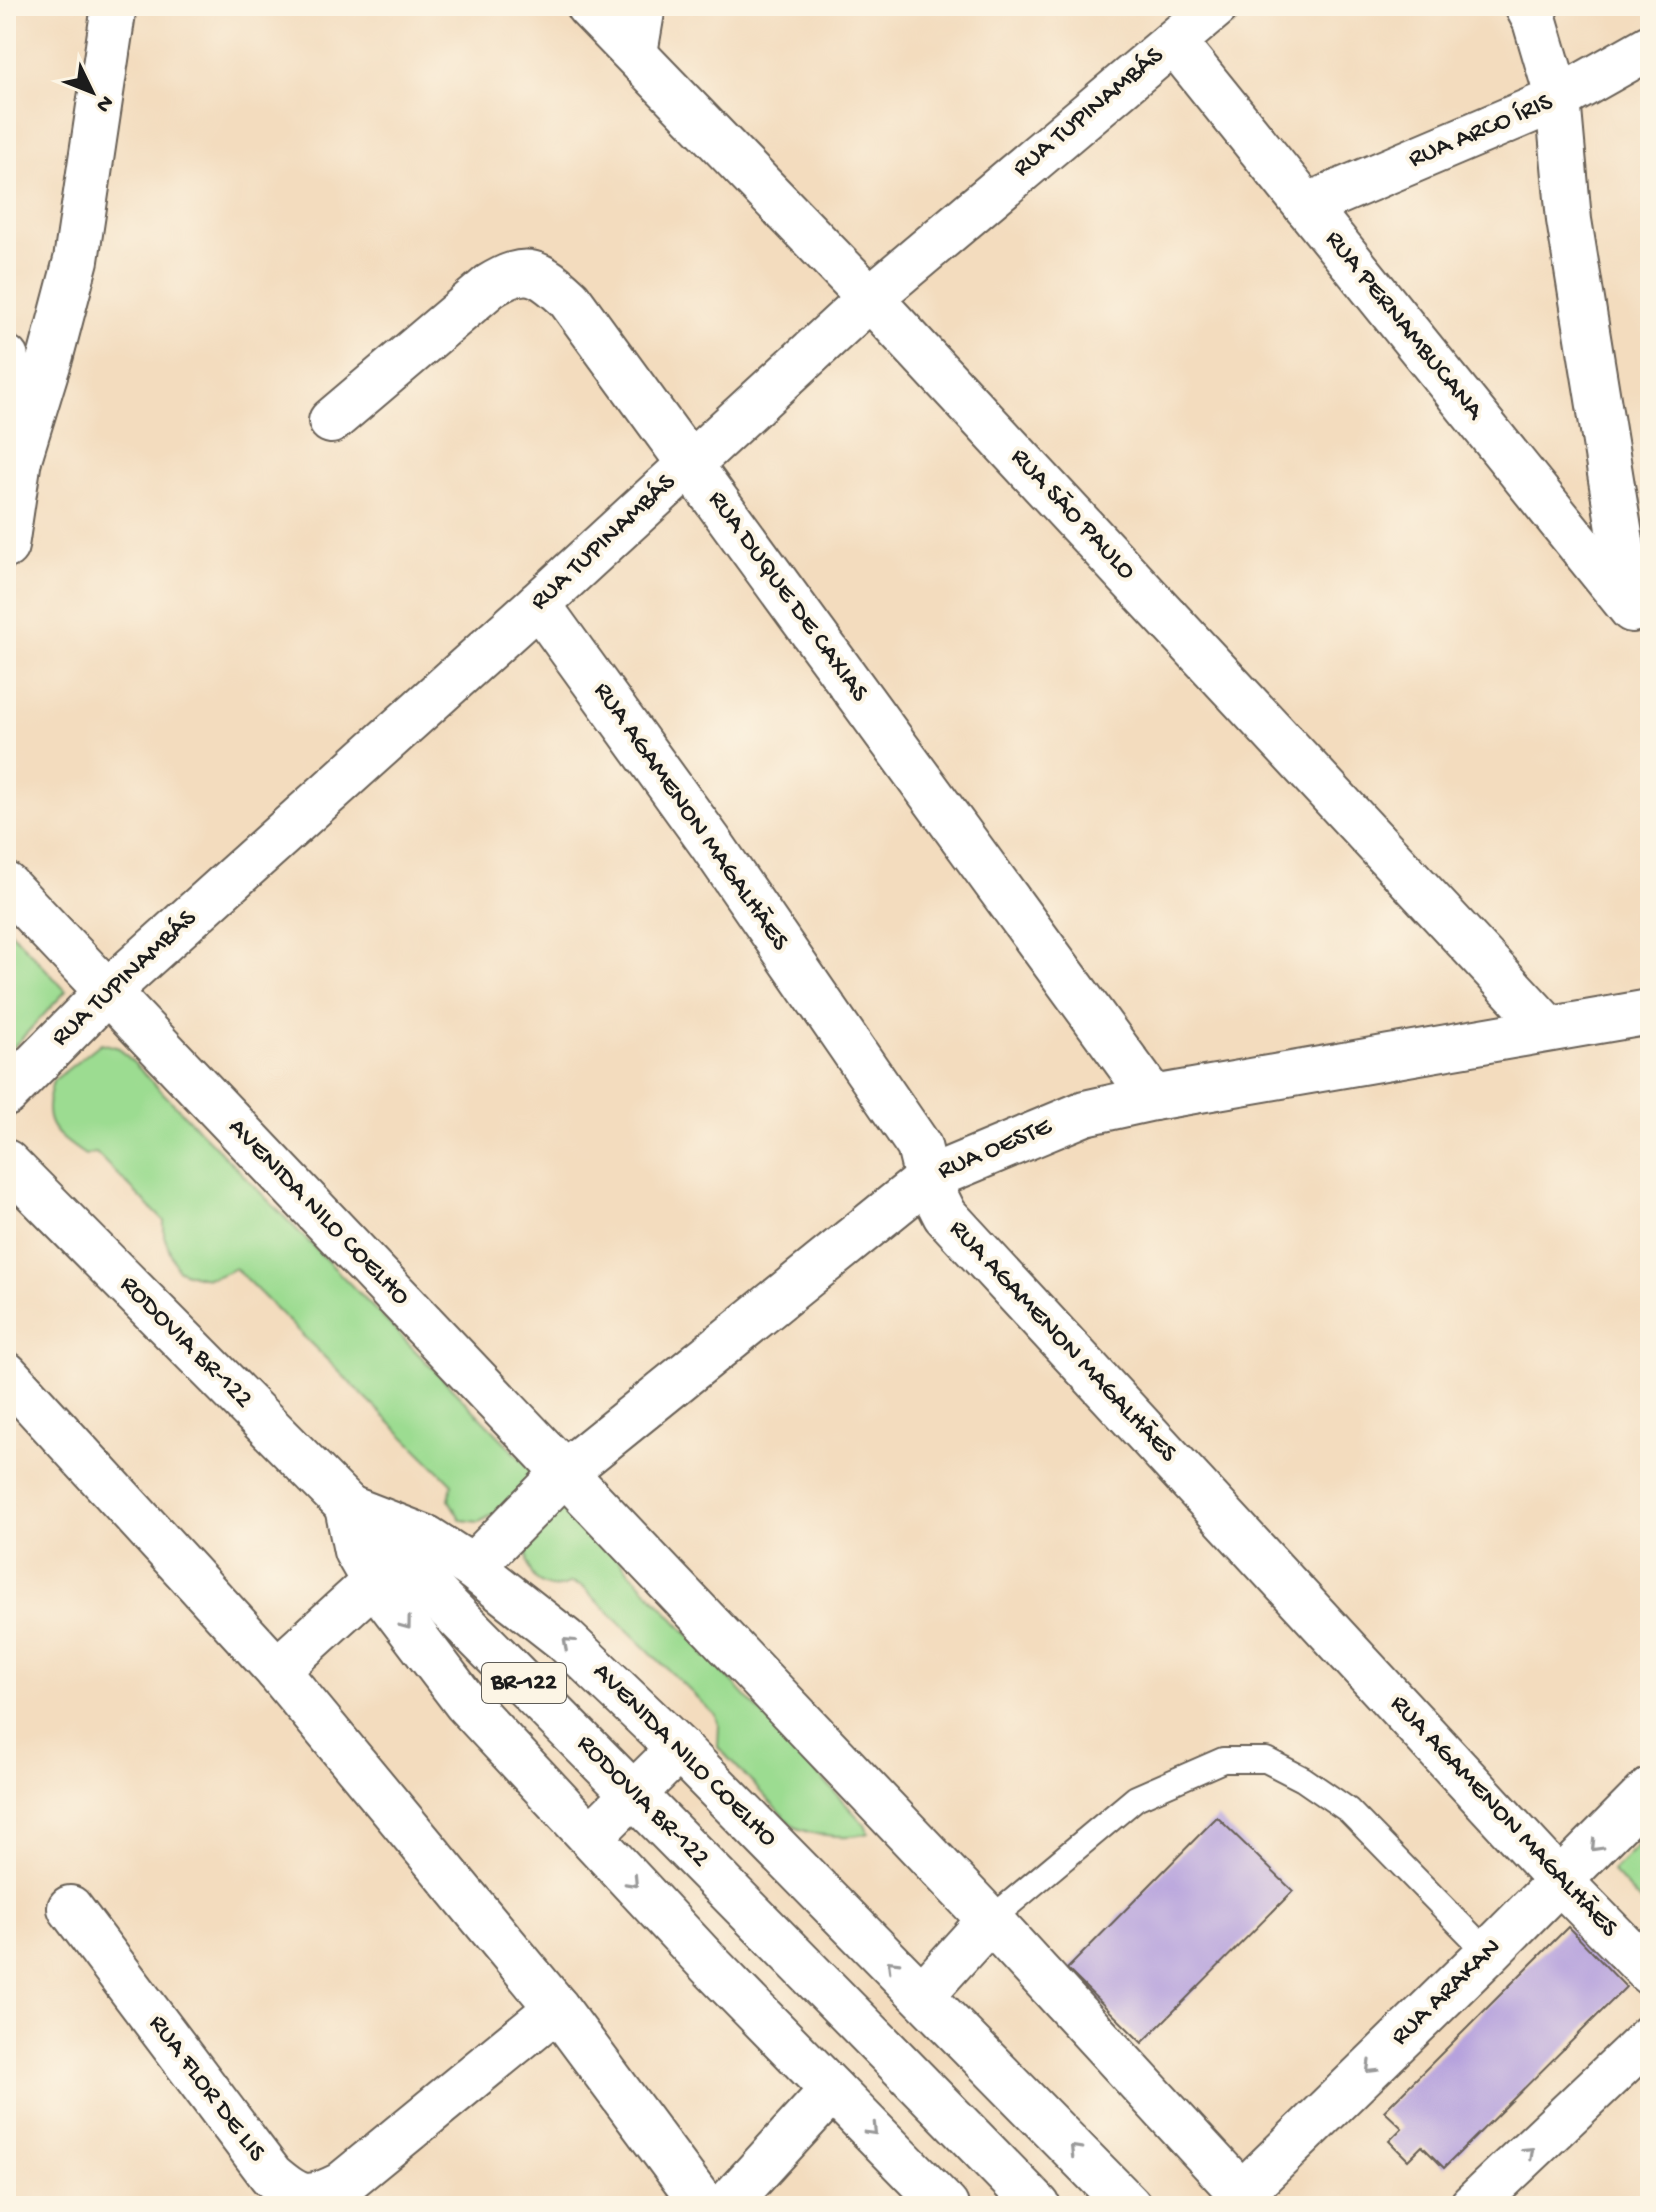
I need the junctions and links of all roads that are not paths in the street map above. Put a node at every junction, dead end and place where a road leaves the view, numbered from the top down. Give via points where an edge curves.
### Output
1 (114, 6) edge
2 (588, 6) edge
3 (643, 6) edge
4 (1216, 6) edge
5 (1527, 6) edge
6 (1174, 42) junction
7 (1650, 47) edge
8 (635, 53) junction
9 (1558, 99) junction
10 (1306, 206) junction
11 (870, 298) junction
12 (6, 358) edge
13 (331, 421) dead end
14 (19, 459) junction
15 (690, 464) junction
16 (6, 546) edge
17 (538, 604) junction
18 (1641, 622) edge
19 (6, 885) edge
20 (107, 992) junction
21 (1650, 1012) edge
22 (1549, 1029) junction
23 (6, 1094) edge
24 (1153, 1098) junction
25 (6, 1162) edge
26 (927, 1179) junction
27 (6, 1374) edge
28 (566, 1471) junction
29 (347, 1507) junction
30 (472, 1567) junction
31 (374, 1582) junction
32 (277, 1670) junction
33 (679, 1749) junction
34 (1650, 1790) edge
35 (635, 1793) junction
36 (591, 1836) junction
37 (1561, 1882) junction
38 (70, 1908) dead end
39 (990, 1920) junction
40 (1488, 1953) junction
41 (1650, 1973) edge
42 (922, 1995) junction
43 (557, 2008) junction
44 (1649, 2041) edge
45 (832, 2090) junction
46 (1247, 2200) edge
47 (704, 2206) edge
48 (726, 2206) edge
49 (946, 2206) edge
50 (1038, 2206) edge
51 (1129, 2206) edge
52 (1472, 2206) edge

1 - 14 main road via 76,260
2 - 8 main road, RUA SÃO PAULO
3 - 8 main road
4 - 6 main road, RUA TUPINAMBÁS
5 - 9 main road, RUA PERNAMBUCANA
6 - 10 main road, RUA PERNAMBUCANA
6 - 11 main road, RUA TUPINAMBÁS
7 - 9 main road, RUA ARCO ÍRIS
8 - 11 main road, RUA SÃO PAULO
9 - 10 main road, RUA ARCO ÍRIS
9 - 18 main road, RUA PERNAMBUCANA via 1569,220
10 - 18 main road, RUA PERNAMBUCANA
11 - 15 main road, RUA TUPINAMBÁS
11 - 22 main road, RUA SÃO PAULO
12 - 14 main road
13 - 15 main road, RUA DUQUE DE CAXIAS via 490,286 519,271 548,279 569,299
14 - 16 main road
15 - 17 main road, RUA TUPINAMBÁS
15 - 24 main road, RUA DUQUE DE CAXIAS
17 - 20 main road, RUA TUPINAMBÁS
17 - 26 main road, RUA AGAMENON MAGALHÃES via 919,1146
19 - 20 main road, AVENIDA NILO COELHO
20 - 23 main road, RUA TUPINAMBÁS
20 - 28 main road, AVENIDA NILO COELHO
21 - 22 main road, RUA OESTE
22 - 24 main road, RUA OESTE
24 - 26 main road, RUA OESTE via 1085,1113
25 - 29 main road, RODOVIA BR-122 / BR-122
26 - 28 main road, RUA OESTE
26 - 37 main road, RUA AGAMENON MAGALHÃES via 945,1215
27 - 32 main road
28 - 30 main road, RUA OESTE
28 - 39 main road, AVENIDA NILO COELHO
29 - 30 main road, AVENIDA NILO COELHO via 427,1538
29 - 31 main road via 356,1551
29 - 35 main road, RODOVIA BR-122 / BR-122
33 -> 30 main road, AVENIDA NILO COELHO via 565,1640
31 - 32 main road
31 -> 36 main road via 466,1703
32 - 43 main road
33 - 35 main road
42 -> 33 main road, AVENIDA NILO COELHO
34 -> 37 main road, RUA ARAKAN
35 - 36 main road
35 - 50 main road, RODOVIA BR-122 / BR-122
36 -> 45 main road
37 - 40 main road, RUA ARAKAN
37 - 41 main road, RUA AGAMENON MAGALHÃES
38 - 43 main road, RUA FLOR DE LIS via 271,2175 304,2198 341,2185
39 - 40 lane via 1136,1798 1223,1760 1266,1760 1348,1810
39 - 42 main road
39 - 46 main road, AVENIDA NILO COELHO
40 -> 46 main road, RUA ARAKAN
51 -> 42 main road, AVENIDA NILO COELHO
43 - 47 main road
52 -> 44 main road
45 - 48 main road
45 -> 49 main road

